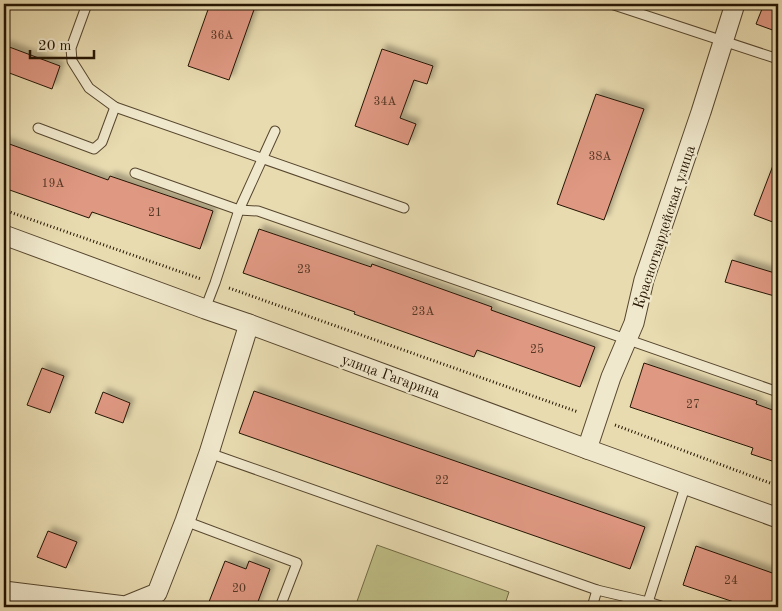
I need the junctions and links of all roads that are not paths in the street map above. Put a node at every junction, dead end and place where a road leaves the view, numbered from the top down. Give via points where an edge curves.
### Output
1 (87, 4) edge
2 (611, 4) edge
3 (735, 4) edge
4 (723, 40) junction
5 (778, 59) edge
6 (115, 108) junction
7 (38, 128) dead end
8 (275, 131) dead end
9 (263, 159) junction
10 (135, 173) dead end
11 (404, 208) dead end
12 (239, 210) junction
13 (4, 235) edge
14 (205, 309) junction
15 (249, 324) junction
16 (628, 339) junction
17 (778, 392) edge
18 (587, 449) junction
19 (209, 453) junction
20 (686, 484) junction
21 (778, 518) edge
22 (185, 521) junction
23 (597, 590) junction
24 (4, 591) edge
25 (648, 602) junction
26 (280, 607) edge
27 (592, 607) edge
28 (664, 607) edge

1 - 6 lane via 72,48 72,61 89,88
2 - 4 lane
3 - 4 street, Красногвардейская улица
4 - 5 lane
4 - 16 street, Красногвардейская улица via 644,280
6 - 7 lane via 102,142 94,149
6 - 9 lane
8 - 9 lane
9 - 11 lane
9 - 12 lane
10 - 12 lane
12 - 14 lane
12 - 16 lane via 258,211
13 - 14 street, улица Гагарина
14 - 15 street, улица Гагарина
15 - 18 street, улица Гагарина
15 - 19 street
16 - 17 lane
16 - 18 street, Красногвардейская улица via 611,377
18 - 20 street, улица Гагарина
19 - 22 street
19 - 23 lane
20 - 21 street, улица Гагарина
20 - 25 lane
22 - 24 street via 157,593 141,600 125,606
22 - 26 lane via 297,563
23 - 25 lane
23 - 27 lane
25 - 28 lane

